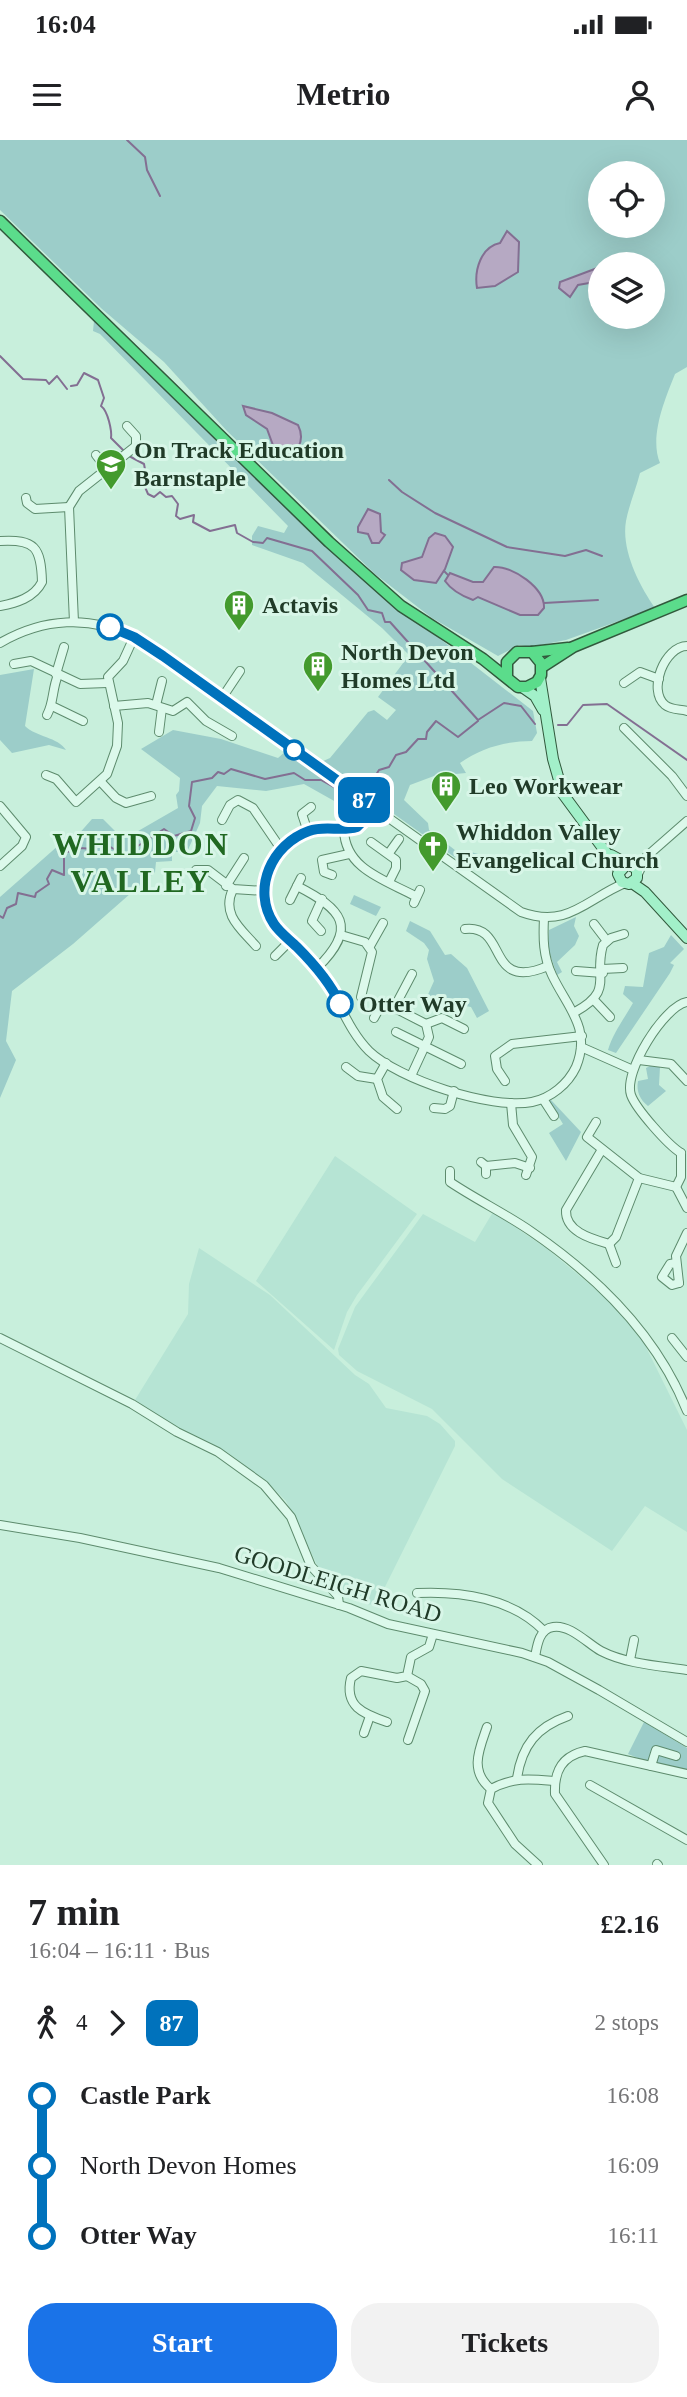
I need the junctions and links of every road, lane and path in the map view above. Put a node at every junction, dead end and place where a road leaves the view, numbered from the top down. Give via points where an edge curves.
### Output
1 (0, 221) edge
2 (127, 426) dead end
3 (96, 455) dead end
4 (107, 469) junction
5 (26, 498) dead end
6 (69, 507) junction
7 (38, 536) dead end
8 (0, 541) edge
9 (32, 545) junction
10 (687, 600) edge
11 (0, 606) edge
12 (74, 622) junction
13 (134, 637) junction
14 (1, 640) edge
15 (687, 646) edge
16 (64, 647) dead end
17 (573, 647) junction
18 (532, 652) junction
19 (509, 658) junction
20 (483, 659) junction
21 (14, 664) dead end
22 (240, 671) dead end
23 (541, 673) junction
24 (57, 674) junction
25 (507, 677) junction
26 (659, 679) junction
27 (162, 681) dead end
28 (107, 683) junction
29 (624, 683) dead end
30 (522, 687) junction
31 (222, 698) junction
32 (52, 706) junction
33 (114, 706) junction
34 (159, 706) junction
35 (687, 711) edge
36 (47, 715) dead end
37 (83, 721) dead end
38 (549, 724) junction
39 (624, 728) dead end
40 (159, 732) dead end
41 (232, 736) dead end
42 (44, 776) dead end
43 (101, 782) junction
44 (153, 793) dead end
45 (687, 796) edge
46 (0, 806) edge
47 (311, 807) dead end
48 (376, 808) junction
49 (222, 820) dead end
50 (687, 821) edge
51 (344, 830) junction
52 (308, 832) junction
53 (399, 839) dead end
54 (371, 842) dead end
55 (281, 849) junction
56 (388, 853) junction
57 (349, 854) junction
58 (244, 858) dead end
59 (0, 866) edge
60 (196, 870) dead end
61 (628, 874) junction
62 (332, 875) dead end
63 (389, 882) junction
64 (230, 888) junction
65 (265, 891) junction
66 (416, 896) dead end
67 (322, 899) junction
68 (290, 900) dead end
69 (544, 918) junction
70 (383, 923) dead end
71 (594, 925) dead end
72 (465, 929) dead end
73 (321, 931) dead end
74 (341, 935) junction
75 (624, 936) dead end
76 (687, 938) edge
77 (290, 941) junction
78 (607, 941) junction
79 (256, 946) dead end
80 (370, 946) junction
81 (275, 956) dead end
82 (359, 965) dead end
83 (548, 966) junction
84 (317, 968) junction
85 (623, 968) dead end
86 (369, 969) junction
87 (576, 971) dead end
88 (602, 971) junction
89 (412, 974) dead end
90 (361, 997) dead end
91 (594, 1000) junction
92 (687, 1002) edge
93 (394, 1008) junction
94 (575, 1012) junction
95 (610, 1017) dead end
96 (374, 1018) dead end
97 (426, 1024) junction
98 (464, 1029) dead end
99 (396, 1032) dead end
100 (582, 1036) junction
101 (426, 1047) junction
102 (581, 1048) junction
103 (639, 1060) junction
104 (386, 1063) junction
105 (461, 1064) dead end
106 (346, 1067) dead end
107 (633, 1070) junction
108 (411, 1076) junction
109 (377, 1079) junction
110 (505, 1081) dead end
111 (687, 1081) edge
112 (454, 1091) junction
113 (543, 1098) junction
114 (511, 1103) junction
115 (434, 1108) dead end
116 (397, 1109) dead end
117 (554, 1116) dead end
118 (596, 1122) dead end
119 (601, 1151) junction
120 (684, 1151) edge
121 (484, 1167) dead end
122 (450, 1171) dead end
123 (639, 1178) junction
124 (676, 1187) junction
125 (687, 1208) edge
126 (687, 1233) edge
127 (609, 1244) junction
128 (616, 1263) dead end
129 (676, 1263) junction
130 (679, 1283) junction
131 (687, 1290) edge
132 (0, 1338) edge
133 (672, 1338) dead end
134 (687, 1357) edge
135 (687, 1411) edge
136 (0, 1525) edge
137 (417, 1594) dead end
138 (339, 1605) junction
139 (544, 1631) junction
140 (433, 1634) junction
141 (635, 1640) dead end
142 (535, 1657) junction
143 (630, 1660) junction
144 (687, 1670) edge
145 (407, 1676) junction
146 (370, 1716) junction
147 (568, 1716) dead end
148 (387, 1722) dead end
149 (487, 1727) dead end
150 (364, 1733) dead end
151 (408, 1740) dead end
152 (687, 1742) edge
153 (676, 1756) dead end
154 (650, 1766) junction
155 (687, 1774) edge
156 (517, 1778) junction
157 (554, 1781) junction
158 (590, 1785) dead end
159 (491, 1789) junction
160 (687, 1840) edge
161 (538, 1865) edge
162 (604, 1865) edge

1 - 20 highway via 367,578
2 - 4 street via 137,439 131,450
3 - 4 street
4 - 6 street via 79,491
5 - 6 street via 35,509
6 - 12 street
7 - 9 street
8 - 9 street
9 - 11 street via 40,555 40,587 17,603
10 - 17 highway
12 - 13 street via 109,627
12 - 14 street via 36,626
13 - 28 street
13 - 31 street
15 - 26 street via 679,646 669,655
16 - 24 street
17 - 18 highway
17 - 23 highway
18 - 19 highway via 522,650
18 - 23 highway
19 - 20 highway
19 - 25 highway
20 - 25 highway
21 - 24 street via 31,662
22 - 31 street
23 - 30 highway via 532,685
23 - 38 main road
24 - 28 street via 80,684
24 - 32 street
25 - 30 highway
26 - 29 street via 640,672
26 - 35 street via 657,692 663,703
27 - 34 street
28 - 33 street
30 - 38 main road via 539,701
31 - 48 street
32 - 36 street
32 - 37 street
33 - 34 street via 140,702
33 - 43 street via 119,734 111,767
34 - 40 street
34 - 41 street via 173,711 190,700 206,721
38 - 61 main road via 563,794 586,829
39 - 45 street
42 - 43 street via 56,779 74,805
43 - 44 street via 126,803
46 - 59 street via 26,837
47 - 52 street via 302,814
48 - 51 street via 357,827
48 - 69 street via 508,903
49 - 55 street via 238,800 253,808
50 - 61 street
51 - 52 street
51 - 57 street
52 - 55 street
53 - 56 street
54 - 56 street
55 - 65 street via 269,868
56 - 63 street via 397,865
57 - 62 street via 323,860 324,872
57 - 63 street via 359,866
58 - 64 street
60 - 64 street via 212,872
61 - 69 street via 568,915
61 - 76 main road
63 - 66 street
64 - 65 street
64 - 79 street via 230,916
65 - 77 street via 274,925
67 - 68 street via 299,882
67 - 73 street via 312,921
67 - 74 street via 337,913
69 - 83 street
70 - 80 street
71 - 78 street
72 - 83 street via 485,932 513,972 527,974
74 - 80 street
74 - 84 street
75 - 78 street
77 - 81 street
77 - 84 street
78 - 88 street via 601,951
80 - 86 street via 373,958
82 - 86 street
83 - 94 street
84 - 104 street via 353,1033
85 - 88 street
86 - 90 street
87 - 88 street
88 - 91 street via 602,987
89 - 93 street
91 - 94 street
91 - 95 street
92 - 103 street via 671,1009
93 - 96 street via 383,1002
93 - 97 street
94 - 100 street
97 - 98 street via 442,1018
97 - 101 street
99 - 101 street
100 - 102 street
100 - 110 street via 512,1044 495,1056
101 - 105 street
101 - 108 street
102 - 107 street
102 - 113 street via 572,1075
103 - 107 street
103 - 111 street via 671,1065
104 - 108 street
104 - 109 street
106 - 109 street via 358,1076
107 - 120 street via 631,1095
108 - 112 street
109 - 116 street via 383,1097
112 - 114 street
112 - 115 street via 450,1106
113 - 114 street
113 - 117 street
114 - 121 street via 513,1125 532,1157 528,1171 515,1163
118 - 119 street via 587,1137
119 - 123 street
119 - 127 street via 565,1215 585,1236
120 - 124 street
122 - 135 street via 450,1182 533,1233 626,1310 664,1366
123 - 124 street
123 - 127 street via 624,1223
124 - 125 street
126 - 129 street
127 - 128 street
129 - 130 street
129 - 130 street via 670,1264 662,1277 667,1283
130 - 131 street
132 - 138 street via 218,1451 264,1485 291,1517 311,1566 338,1596
133 - 134 street
136 - 138 street, GOODLEIGH ROAD via 219,1568
137 - 139 street via 452,1592 479,1598 516,1609
138 - 140 street, GOODLEIGH ROAD via 388,1624
139 - 142 street
139 - 143 street via 562,1628 604,1653
140 - 142 street, GOODLEIGH ROAD
140 - 145 street via 429,1647 411,1657
141 - 143 street
142 - 152 street, GOODLEIGH ROAD
143 - 144 street
145 - 146 street via 361,1671 353,1675 349,1696 360,1712
145 - 151 street via 425,1692 421,1719
146 - 148 street
146 - 150 street
147 - 156 street via 534,1735 522,1755
149 - 159 street via 477,1769
153 - 154 street via 656,1750
154 - 155 street
154 - 157 street via 585,1751 568,1757
156 - 157 street
156 - 159 street
157 - 162 street via 561,1805
158 - 160 street
159 - 161 street via 488,1803 499,1823

